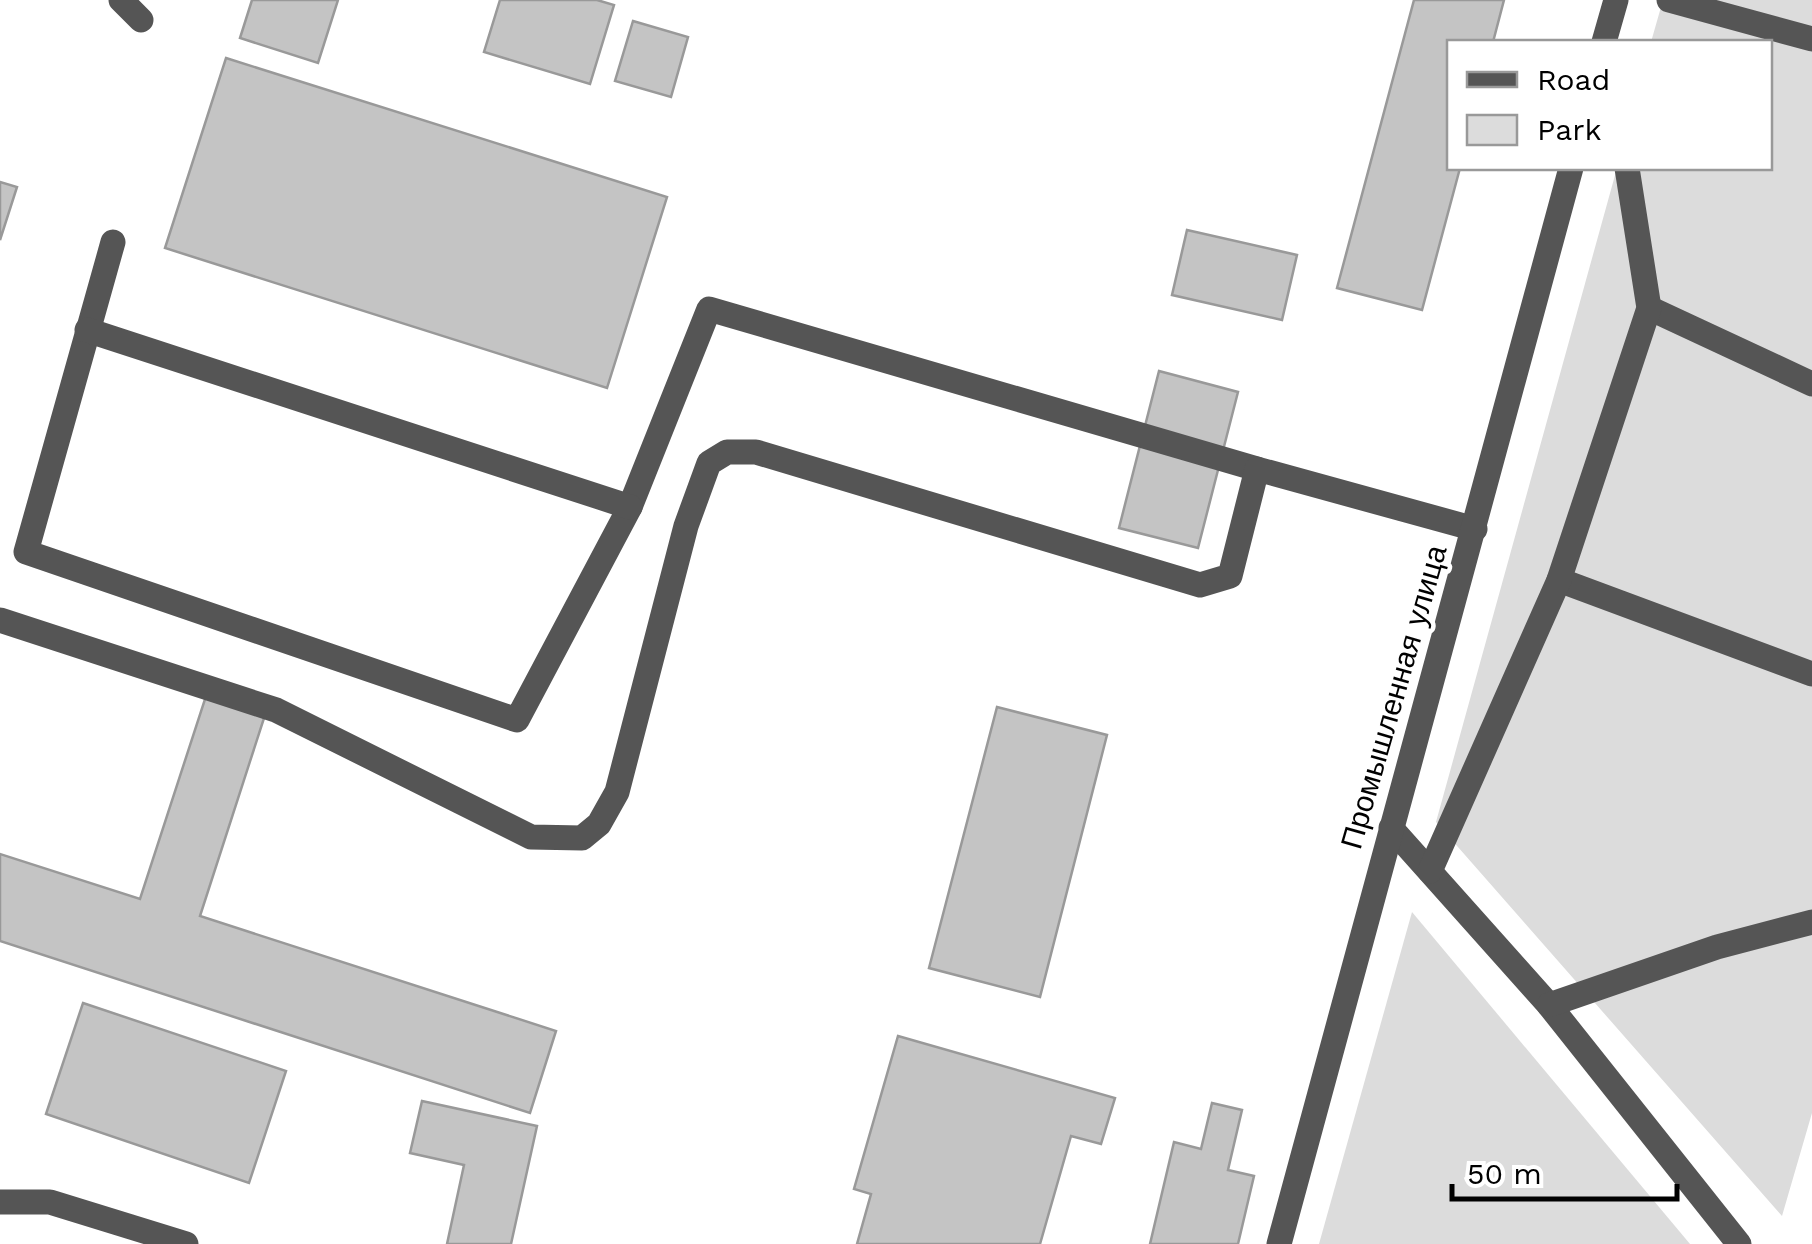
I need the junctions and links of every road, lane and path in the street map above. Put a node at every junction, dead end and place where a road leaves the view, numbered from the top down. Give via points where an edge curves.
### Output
1 (121, 0) edge
2 (1616, 0) edge
3 (1669, 0) edge
4 (142, 20) dead end
5 (1812, 38) edge
6 (1606, 39) edge
7 (1570, 170) edge
8 (1627, 170) edge
9 (112, 242) dead end
10 (1649, 308) junction
11 (87, 330) junction
12 (1812, 384) edge
13 (1257, 469) junction
14 (630, 508) junction
15 (1475, 529) junction
16 (1559, 580) junction
17 (0, 620) edge
18 (1812, 674) edge
19 (1391, 828) junction
20 (1430, 872) junction
21 (1812, 922) edge
22 (1549, 1005) junction
23 (0, 1202) edge
24 (186, 1244) edge
25 (1279, 1244) edge
26 (1739, 1244) edge

1 - 4 street
2 - 6 street
3 - 5 street
7 - 15 street, Промышленная улица
8 - 10 street
9 - 11 street
10 - 12 street
10 - 16 street
11 - 14 street
11 - 14 street via 26,552 517,720
13 - 14 street via 710,309
13 - 15 street
13 - 17 street via 1230,576 1200,585 756,452 727,452 709,463 686,526 617,792 599,824 582,838 530,836 276,710
15 - 19 street, Промышленная улица
16 - 18 street
16 - 20 street
19 - 20 street
19 - 25 street, Промышленная улица
20 - 22 street
21 - 22 street
22 - 26 street
23 - 24 street via 50,1202

